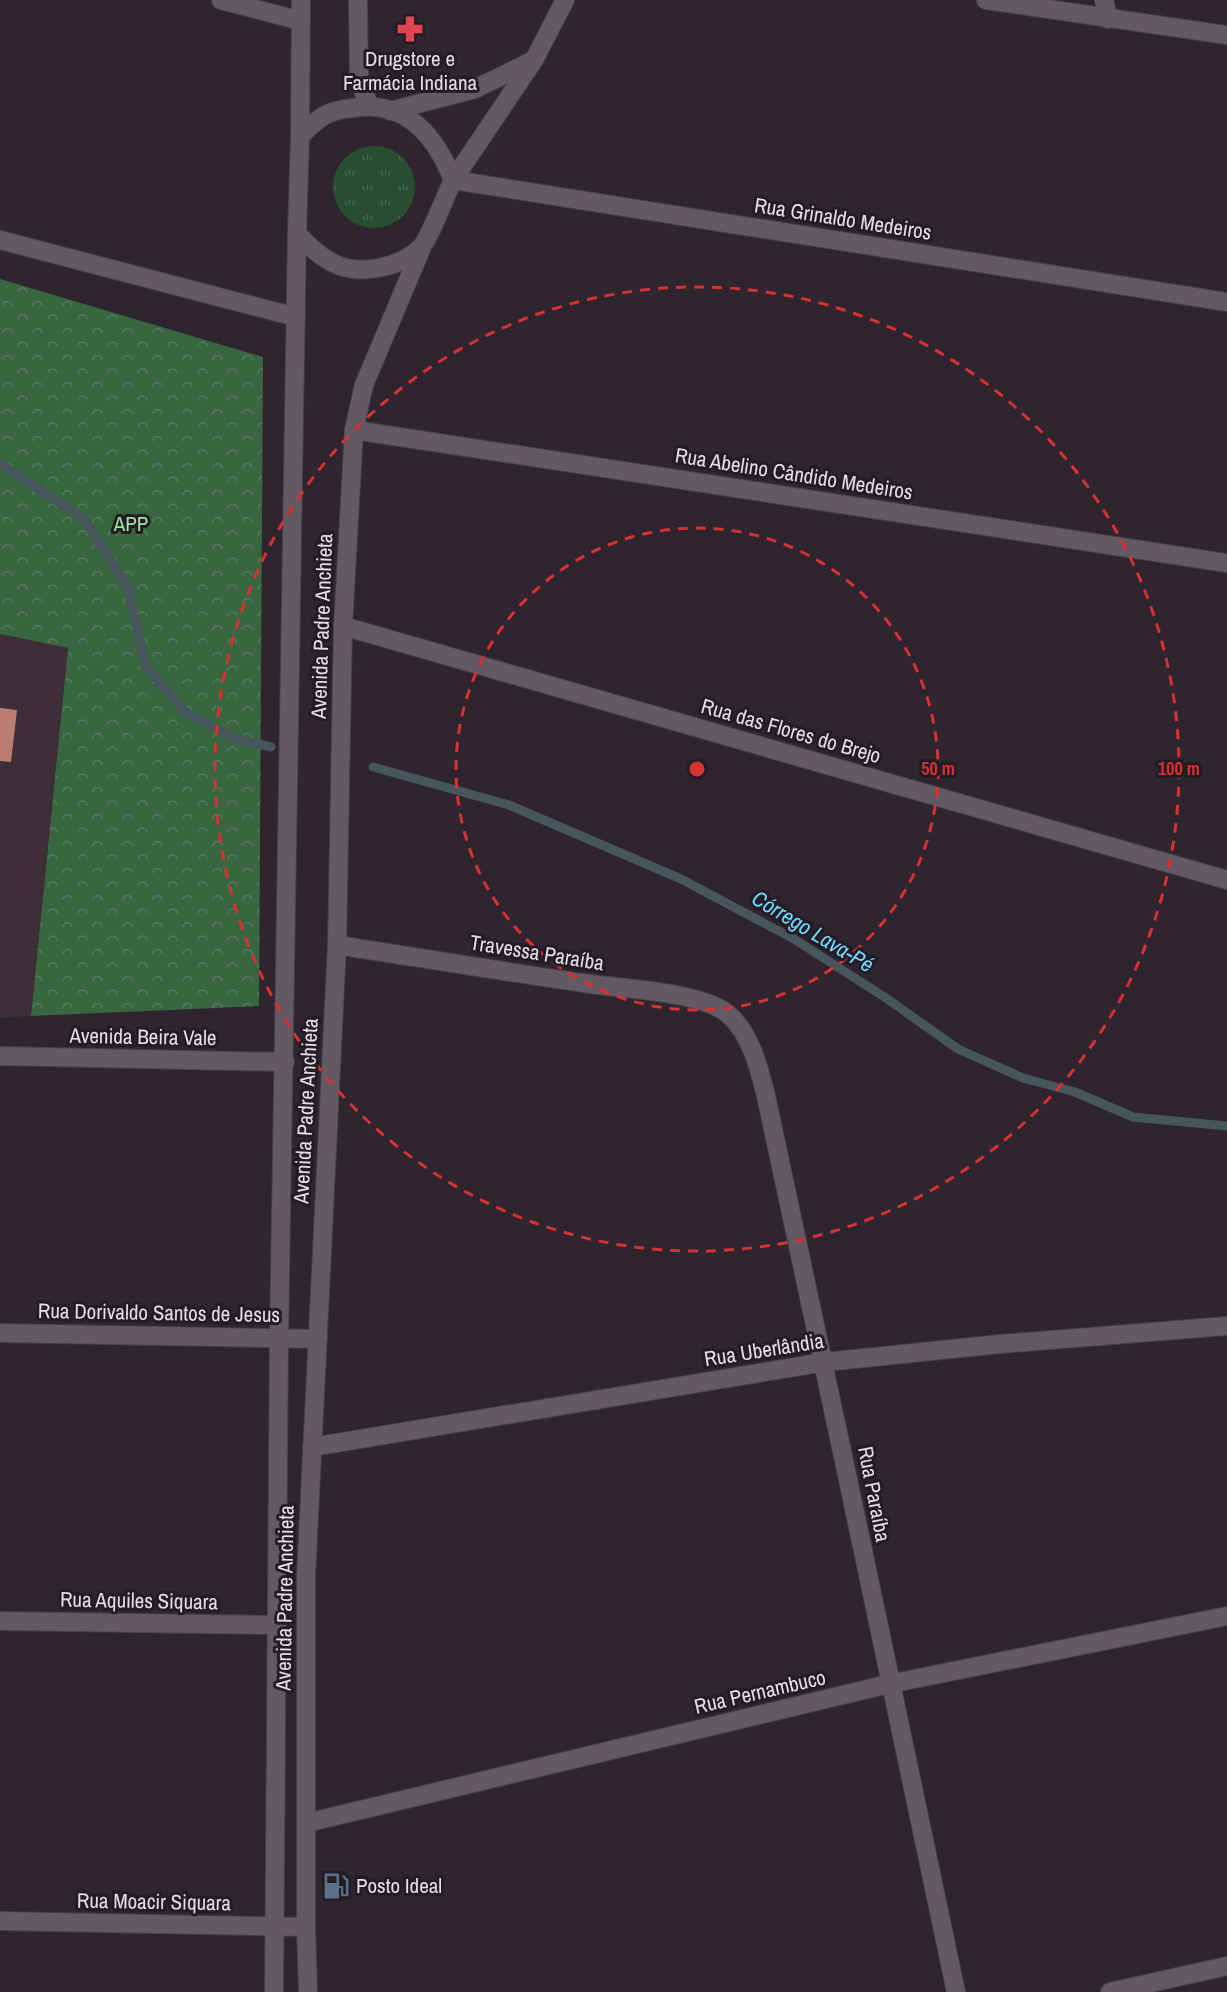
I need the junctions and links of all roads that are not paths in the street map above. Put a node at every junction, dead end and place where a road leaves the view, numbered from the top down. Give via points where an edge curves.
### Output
1 (222, 0) edge
2 (301, 0) edge
3 (358, 0) edge
4 (565, 0) edge
5 (986, 0) edge
6 (1104, 0) edge
7 (1108, 19) junction
8 (301, 21) junction
9 (1227, 35) edge
10 (534, 60) junction
11 (369, 105) junction
12 (390, 111) junction
13 (300, 136) junction
14 (453, 180) junction
15 (297, 233) junction
16 (0, 240) edge
17 (423, 246) junction
18 (1227, 302) edge
19 (296, 317) junction
20 (354, 430) junction
21 (1227, 563) edge
22 (343, 626) junction
23 (1227, 880) edge
24 (337, 945) junction
25 (727, 1014) joint
26 (0, 1056) edge
27 (285, 1062) junction
28 (1227, 1326) edge
29 (0, 1333) edge
30 (279, 1337) junction
31 (318, 1339) junction
32 (825, 1362) junction
33 (312, 1447) junction
34 (1227, 1616) edge
35 (0, 1621) edge
36 (277, 1625) junction
37 (889, 1684) junction
38 (306, 1823) junction
39 (0, 1922) edge
40 (306, 1927) junction
41 (274, 1928) junction
42 (1227, 1966) edge
43 (274, 1992) edge
44 (308, 1992) edge
45 (956, 1992) edge
46 (1110, 1992) edge

1 - 8 street
2 - 8 street, Avenida Padre Anchieta
3 - 11 street via 359,80
4 - 10 street, Avenida Padre Anchieta
5 - 7 street
6 - 7 street
7 - 9 street
8 - 13 street, Avenida Padre Anchieta
10 - 12 street via 476,89
10 - 14 street, Avenida Padre Anchieta
11 - 12 street
11 - 13 street via 336,110 321,117
12 - 14 street via 405,115 427,133
13 - 15 street, Avenida Padre Anchieta
14 - 17 street, Avenida Padre Anchieta
14 - 18 street, Rua Grinaldo Medeiros
15 - 17 street via 310,248 334,264 352,268 381,268 399,262
15 - 19 street, Avenida Padre Anchieta
16 - 19 street
17 - 20 street, Avenida Padre Anchieta via 364,385
19 - 27 street, Avenida Padre Anchieta
20 - 21 street, Rua Abelino Cândido Medeiros
20 - 22 street, Avenida Padre Anchieta
22 - 23 street, Rua das Flores do Brejo
22 - 24 street, Avenida Padre Anchieta
24 - 25 street, Travessa Paraíba via 674,995 701,1001
24 - 31 street, Avenida Padre Anchieta
25 - 32 street, Rua Paraíba via 745,1035 759,1067
26 - 27 street, Avenida Beira Vale
27 - 30 street, Avenida Padre Anchieta
28 - 32 street, Rua Uberlândia
29 - 30 street, Rua Dorivaldo Santos de Jesus
30 - 31 street, Rua Dorivaldo Santos de Jesus
30 - 36 street, Avenida Padre Anchieta
31 - 33 street, Avenida Padre Anchieta
32 - 33 street, Rua Uberlândia
32 - 37 street, Rua Paraíba
33 - 38 street, Avenida Padre Anchieta via 306,1577
34 - 37 street, Rua Pernambuco
35 - 36 street, Rua Aquiles Siquara
36 - 41 street, Avenida Padre Anchieta
37 - 38 street, Rua Pernambuco
37 - 45 street, Rua Paraíba
38 - 40 street, Avenida Padre Anchieta
39 - 41 street, Rua Moacir Siquara
40 - 41 street, Rua Moacir Siquara
40 - 44 street, Avenida Padre Anchieta
41 - 43 street, Avenida Padre Anchieta
42 - 46 street

